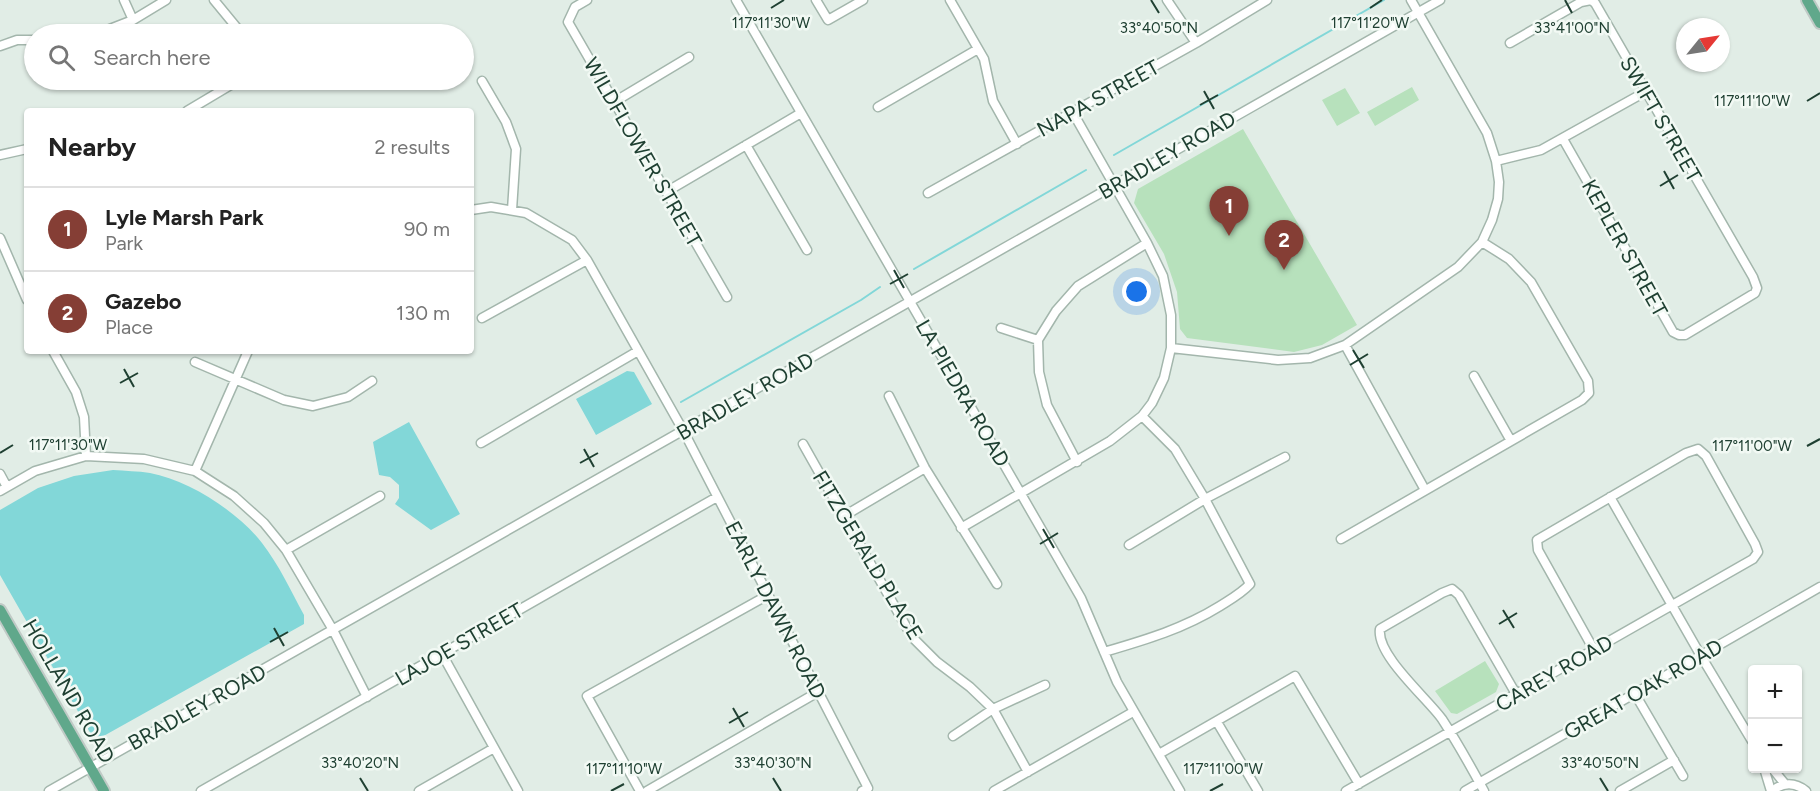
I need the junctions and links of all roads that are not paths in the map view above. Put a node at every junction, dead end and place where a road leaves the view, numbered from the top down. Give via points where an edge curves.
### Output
1 (124, 0) edge
2 (166, 0) edge
3 (214, 0) edge
4 (587, 0) edge
5 (736, 0) edge
6 (816, 0) edge
7 (863, 0) edge
8 (950, 0) edge
9 (1167, 0) edge
10 (1267, 0) edge
11 (1411, 0) edge
12 (1440, 0) edge
13 (1807, 0) edge
14 (1418, 13) junction
15 (133, 20) junction
16 (1820, 23) edge
17 (123, 24) edge
18 (234, 24) edge
19 (24, 40) edge
20 (1196, 43) junction
21 (1510, 43) dead end
22 (0, 46) edge
23 (978, 49) junction
24 (689, 57) dead end
25 (482, 81) dead end
26 (222, 90) edge
27 (1645, 92) junction
28 (614, 102) junction
29 (878, 107) dead end
30 (192, 108) edge
31 (1072, 111) junction
32 (801, 113) junction
33 (1563, 139) junction
34 (1017, 144) junction
35 (746, 145) junction
36 (24, 150) edge
37 (0, 155) edge
38 (1496, 160) junction
39 (1114, 185) junction
40 (666, 192) junction
41 (928, 194) dead end
42 (474, 210) edge
43 (512, 210) junction
44 (0, 238) edge
45 (1482, 242) junction
46 (1147, 243) junction
47 (807, 250) dead end
48 (587, 260) junction
49 (1757, 288) joint
50 (24, 293) edge
51 (727, 297) dead end
52 (909, 301) junction
53 (482, 318) dead end
54 (1001, 328) dead end
55 (1038, 340) junction
56 (1345, 345) junction
57 (1171, 348) junction
58 (638, 351) junction
59 (55, 354) edge
60 (247, 354) edge
61 (195, 362) dead end
62 (1474, 375) dead end
63 (237, 379) junction
64 (372, 381) dead end
65 (889, 396) dead end
66 (1142, 416) junction
67 (684, 432) junction
68 (1511, 441) junction
69 (481, 443) dead end
70 (803, 444) dead end
71 (86, 456) junction
72 (1285, 457) dead end
73 (1077, 462) junction
74 (925, 468) junction
75 (195, 471) junction
76 (0, 474) edge
77 (4, 489) edge
78 (1425, 490) junction
79 (1020, 493) junction
80 (380, 496) dead end
81 (717, 497) junction
82 (1611, 497) junction
83 (1205, 499) junction
84 (844, 516) junction
85 (962, 528) junction
86 (1341, 539) dead end
87 (1129, 545) dead end
88 (286, 550) junction
89 (997, 584) dead end
90 (1820, 586) edge
91 (768, 595) junction
92 (1672, 606) junction
93 (0, 610) edge
94 (333, 630) junction
95 (1594, 650) junction
96 (1104, 652) junction
97 (442, 654) junction
98 (1701, 656) junction
99 (1045, 685) dead end
100 (818, 692) junction
101 (1516, 694) junction
102 (1635, 694) junction
103 (367, 696) junction
104 (993, 709) junction
105 (1133, 712) junction
106 (1216, 722) junction
107 (1450, 732) junction
108 (1748, 733) edge
109 (954, 736) dead end
110 (494, 748) junction
111 (1160, 754) junction
112 (1674, 760) junction
113 (90, 767) junction
114 (1028, 772) junction
115 (1766, 773) edge
116 (1776, 773) edge
117 (1683, 776) dead end
118 (1359, 784) junction
119 (1785, 784) junction
120 (1482, 787) edge
121 (865, 789) edge
122 (1805, 790) edge
123 (49, 791) edge
124 (104, 791) edge
125 (201, 791) edge
126 (419, 791) edge
127 (518, 791) edge
128 (640, 791) edge
129 (647, 791) edge
130 (994, 791) edge
131 (1180, 791) edge
132 (1258, 791) edge
133 (1346, 791) edge
134 (1465, 791) edge
135 (1620, 791) edge
136 (1772, 791) edge
137 (1815, 791) edge

1 - 15 street
2 - 15 street
3 - 18 street
4 - 28 street, WILDFLOWER STREET via 575,7 568,22
5 - 32 street, LA PIEDRA ROAD
6 - 7 street via 828,20
8 - 23 street
9 - 20 street
10 - 20 street, NAPA STREET
11 - 14 street
12 - 14 street, BRADLEY ROAD
13 - 16 main road
14 - 38 street via 1487,133
14 - 39 street, BRADLEY ROAD
15 - 17 street
19 - 22 street
20 - 31 street, NAPA STREET
21 - 27 street, SWIFT STREET via 1591,0
23 - 29 street
23 - 34 street via 993,101
24 - 28 street
25 - 43 street via 506,122 516,149
26 - 30 street
27 - 33 street
27 - 49 street, SWIFT STREET
28 - 40 street, WILDFLOWER STREET
31 - 34 street, NAPA STREET
31 - 39 street
32 - 35 street
32 - 52 street, LA PIEDRA ROAD
33 - 38 street via 1541,150
33 - 49 street, KEPLER STREET via 1673,332 1685,335 1751,297
34 - 41 street, NAPA STREET
35 - 40 street
35 - 47 street
36 - 37 street
38 - 45 street via 1498,199
39 - 46 street
39 - 52 street, BRADLEY ROAD
40 - 51 street, WILDFLOWER STREET
42 - 43 street, EARLY DAWN ROAD
43 - 48 street, EARLY DAWN ROAD via 526,213 572,240
44 - 50 street
45 - 56 street via 1458,267
45 - 68 street via 1509,259 1531,282 1588,381 1589,393 1582,400
46 - 55 street via 1078,286
46 - 57 street via 1163,276 1171,315
48 - 53 street
48 - 58 street, EARLY DAWN ROAD
52 - 67 street, BRADLEY ROAD
52 - 79 street, LA PIEDRA ROAD
54 - 55 street
55 - 73 street via 1039,372 1047,405
56 - 57 street via 1310,358 1278,360
56 - 78 street
57 - 66 street via 1164,378
58 - 67 street, EARLY DAWN ROAD
58 - 69 street
59 - 71 street via 76,392 84,417
60 - 63 street
61 - 63 street
62 - 68 street
63 - 64 street via 284,400 313,406 348,397
63 - 75 street
65 - 74 street
66 - 73 street
66 - 83 street via 1174,449
67 - 81 street, EARLY DAWN ROAD
67 - 94 street, BRADLEY ROAD
68 - 78 street
70 - 84 street, FITZGERALD PLACE
71 - 75 street via 144,459
71 - 77 street via 35,471
72 - 83 street
73 - 79 street
74 - 84 street
74 - 85 street
75 - 88 street via 234,496
76 - 77 street
78 - 86 street
79 - 85 street
79 - 96 street, LA PIEDRA ROAD via 1081,598
80 - 88 street
81 - 91 street, EARLY DAWN ROAD
81 - 97 street, LAJOE STREET
82 - 92 street
82 - 92 street, CAREY ROAD via 1698,449 1712,466 1758,552 1753,559
82 - 95 street via 1537,540 1538,550
83 - 87 street
83 - 96 street via 1250,584 1198,619
84 - 104 street, FITZGERALD PLACE via 912,637
85 - 89 street
88 - 94 street
90 - 98 street, GREAT OAK ROAD
91 - 100 street, EARLY DAWN ROAD
91 - 128 street via 587,696
92 - 95 street, CAREY ROAD
92 - 98 street
93 - 113 main road, HOLLAND ROAD
94 - 103 street
94 - 113 street, BRADLEY ROAD
95 - 101 street, CAREY ROAD
96 - 105 street, LA PIEDRA ROAD
97 - 103 street, LAJOE STREET
97 - 110 street
98 - 102 street, GREAT OAK ROAD
98 - 108 street
99 - 104 street
100 - 121 street, EARLY DAWN ROAD
100 - 129 street
101 - 107 street, CAREY ROAD
101 - 107 street via 1452,589 1380,629 1380,639 1391,659 1433,706
102 - 112 street
102 - 120 street, GREAT OAK ROAD
103 - 125 street, LAJOE STREET
104 - 109 street
104 - 114 street, FITZGERALD PLACE
105 - 111 street, LA PIEDRA ROAD
105 - 114 street
106 - 111 street
106 - 118 street via 1295,676
106 - 132 street
107 - 118 street, CAREY ROAD
107 - 120 street
110 - 126 street
110 - 127 street
111 - 131 street, LA PIEDRA ROAD
112 - 117 street
112 - 135 street
113 - 123 street, BRADLEY ROAD
113 - 124 main road, HOLLAND ROAD
114 - 130 street
115 - 136 street
116 - 119 street
118 - 133 street, CAREY ROAD
119 - 122 street
119 - 136 street
120 - 134 street, GREAT OAK ROAD
122 - 137 street

